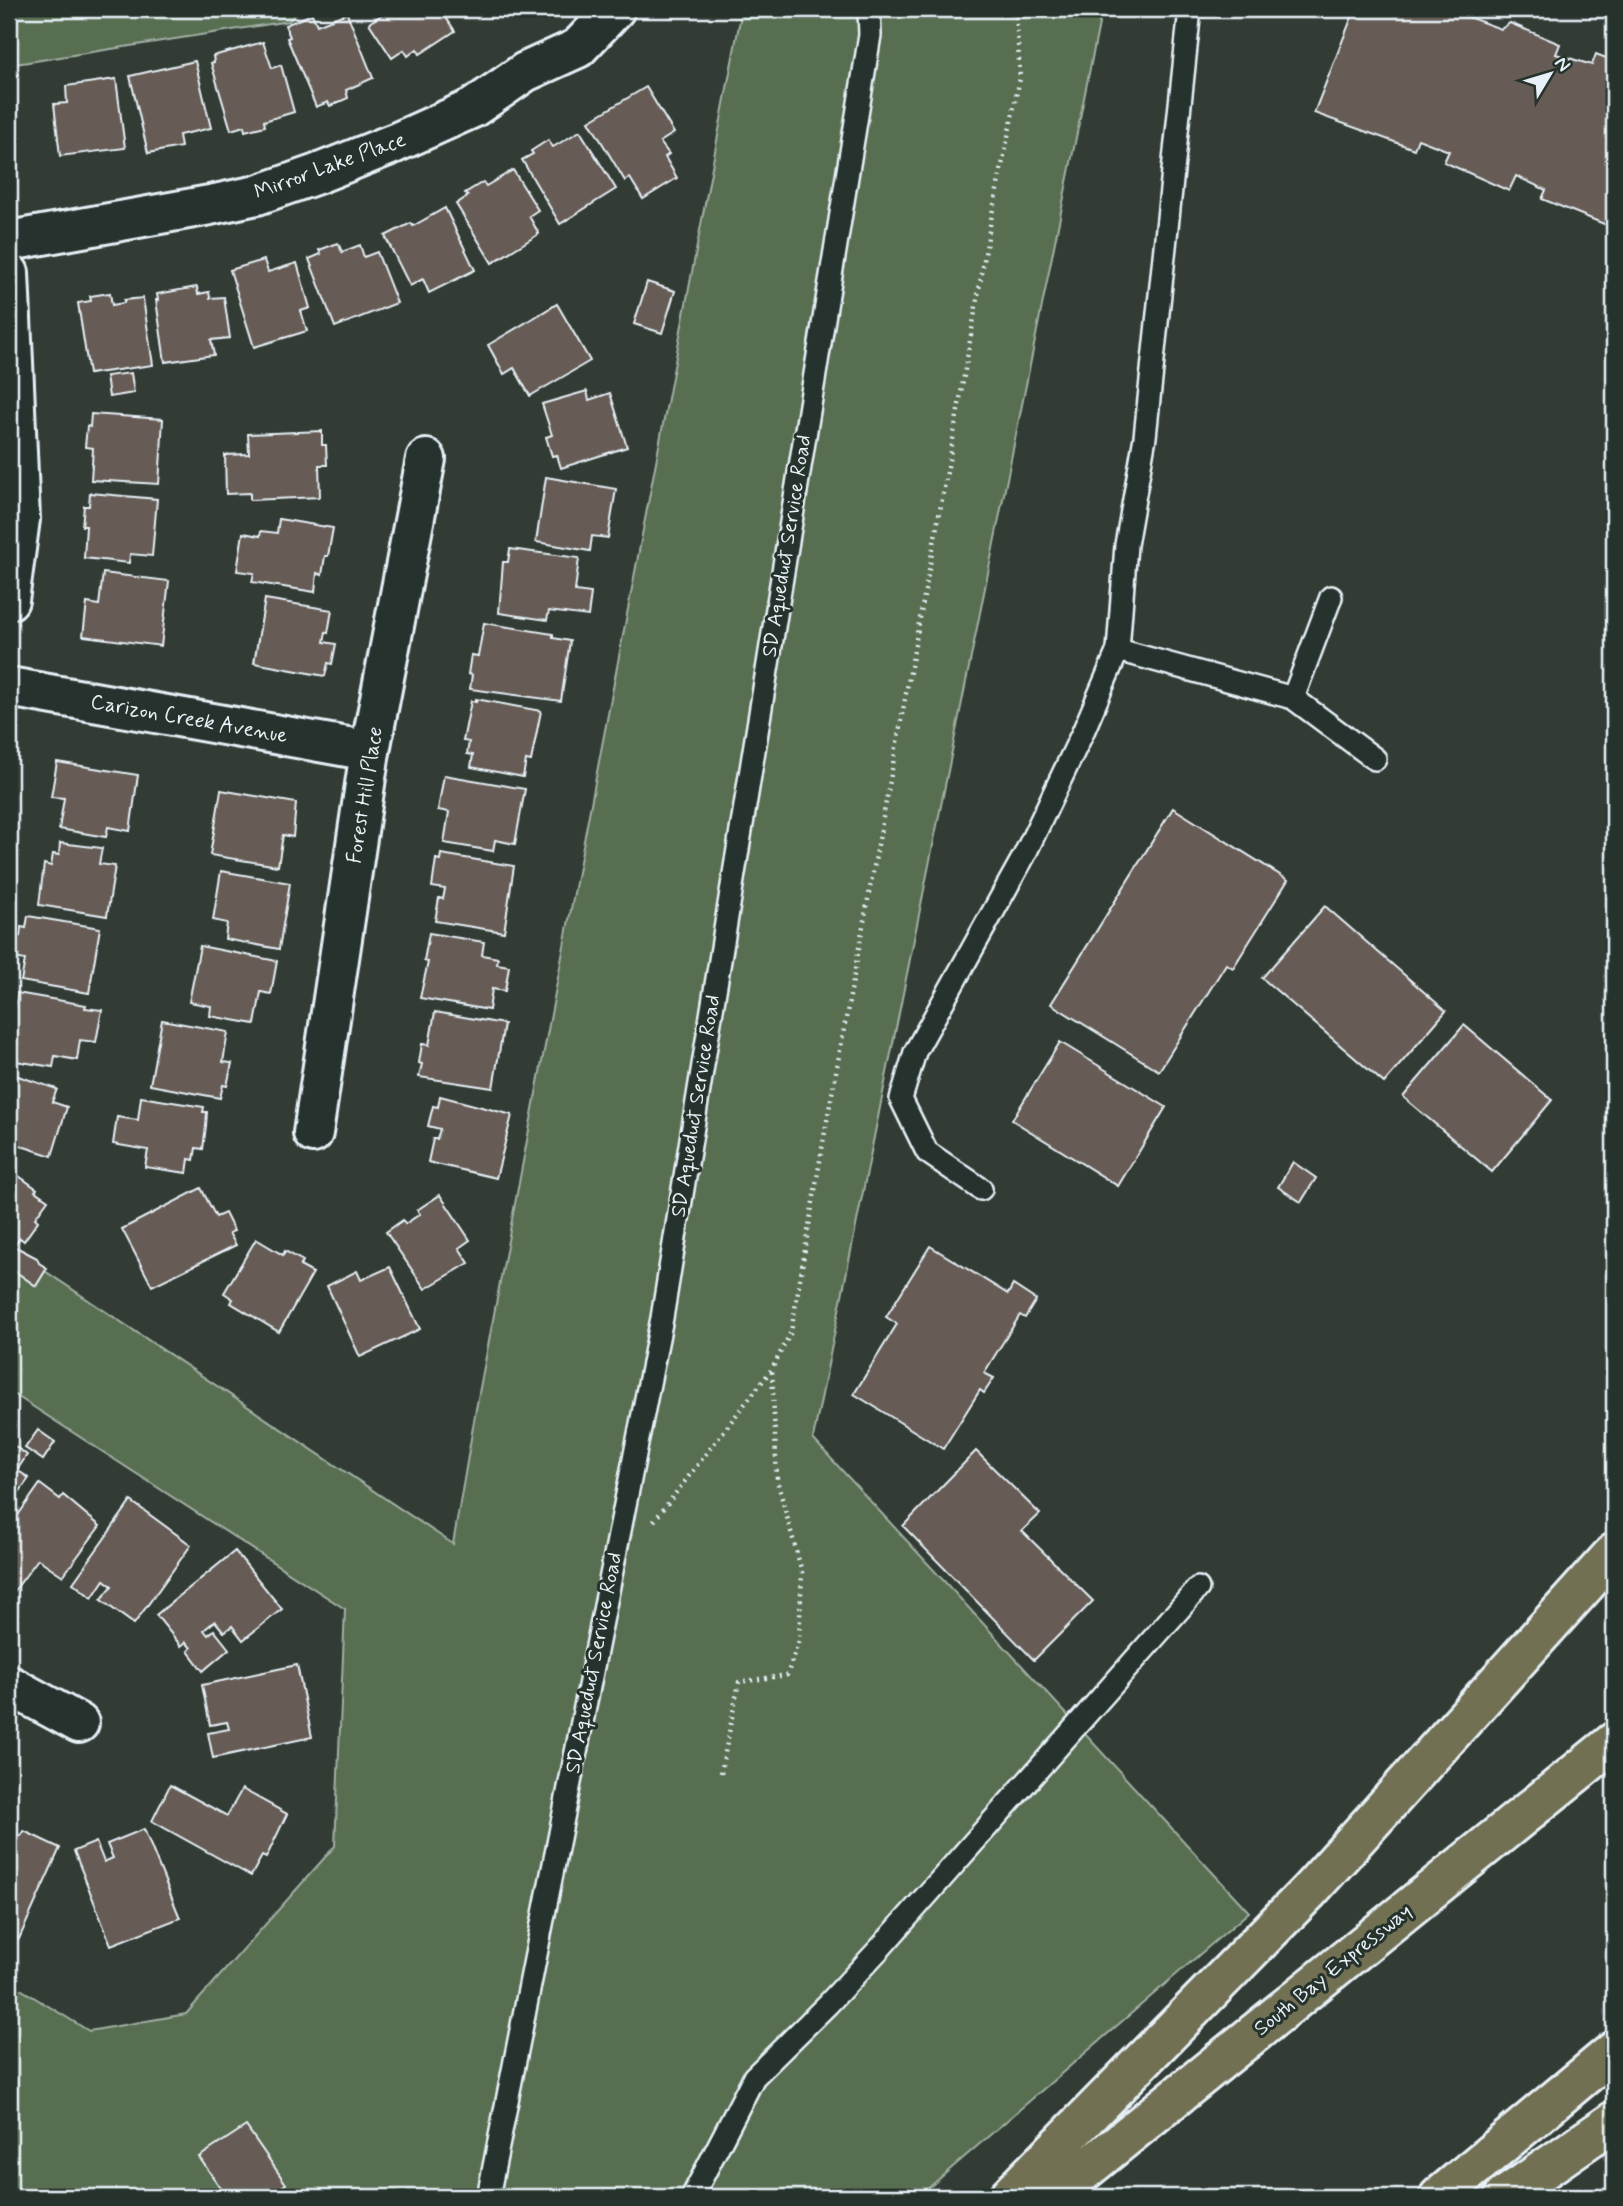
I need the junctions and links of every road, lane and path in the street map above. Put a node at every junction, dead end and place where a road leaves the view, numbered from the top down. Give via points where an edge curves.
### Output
1 (615, 9) edge
2 (869, 9) edge
3 (1016, 9) edge
4 (1190, 9) edge
5 (9, 241) edge
6 (9, 273) edge
7 (426, 459) dead end
8 (1331, 597) dead end
9 (9, 600) edge
10 (1118, 650) junction
11 (9, 687) edge
12 (1293, 698) junction
13 (370, 751) junction
14 (1376, 759) dead end
15 (313, 1133) dead end
16 (981, 1189) dead end
17 (772, 1369) junction
18 (653, 1522) dead end
19 (1614, 1553) edge
20 (1198, 1588) dead end
21 (9, 1685) edge
22 (79, 1723) dead end
23 (1614, 1742) edge
24 (721, 1773) dead end
25 (1614, 2051) edge
26 (1614, 2121) edge
27 (488, 2197) edge
28 (692, 2197) edge
29 (1008, 2197) edge
30 (1052, 2197) edge
31 (1439, 2197) edge
32 (1504, 2197) edge

1 - 5 street, Mirror Lake Place via 578,48 525,72 473,108 343,164 257,195
2 - 27 lane, SD Aqueduct Service Road via 868,48 662,1318
3 - 17 path via 1020,78 791,1332
4 - 10 lane via 1145,437 1126,545
6 - 9 street via 20,519
7 - 13 street, Forest Hill Place
8 - 12 lane
10 - 12 lane
10 - 16 lane via 1024,856 915,1052 901,1099 927,1152
11 - 13 street, Carizon Creek Avenue
12 - 14 lane
13 - 15 street, Forest Hill Place
17 - 18 path
17 - 24 path via 777,1480 802,1572 799,1641 787,1675 739,1682
19 - 29 highway via 1309,1891
20 - 28 lane via 882,1946 754,2077
21 - 22 street
23 - 30 highway, South Bay Expressway
25 - 31 highway
26 - 32 highway

